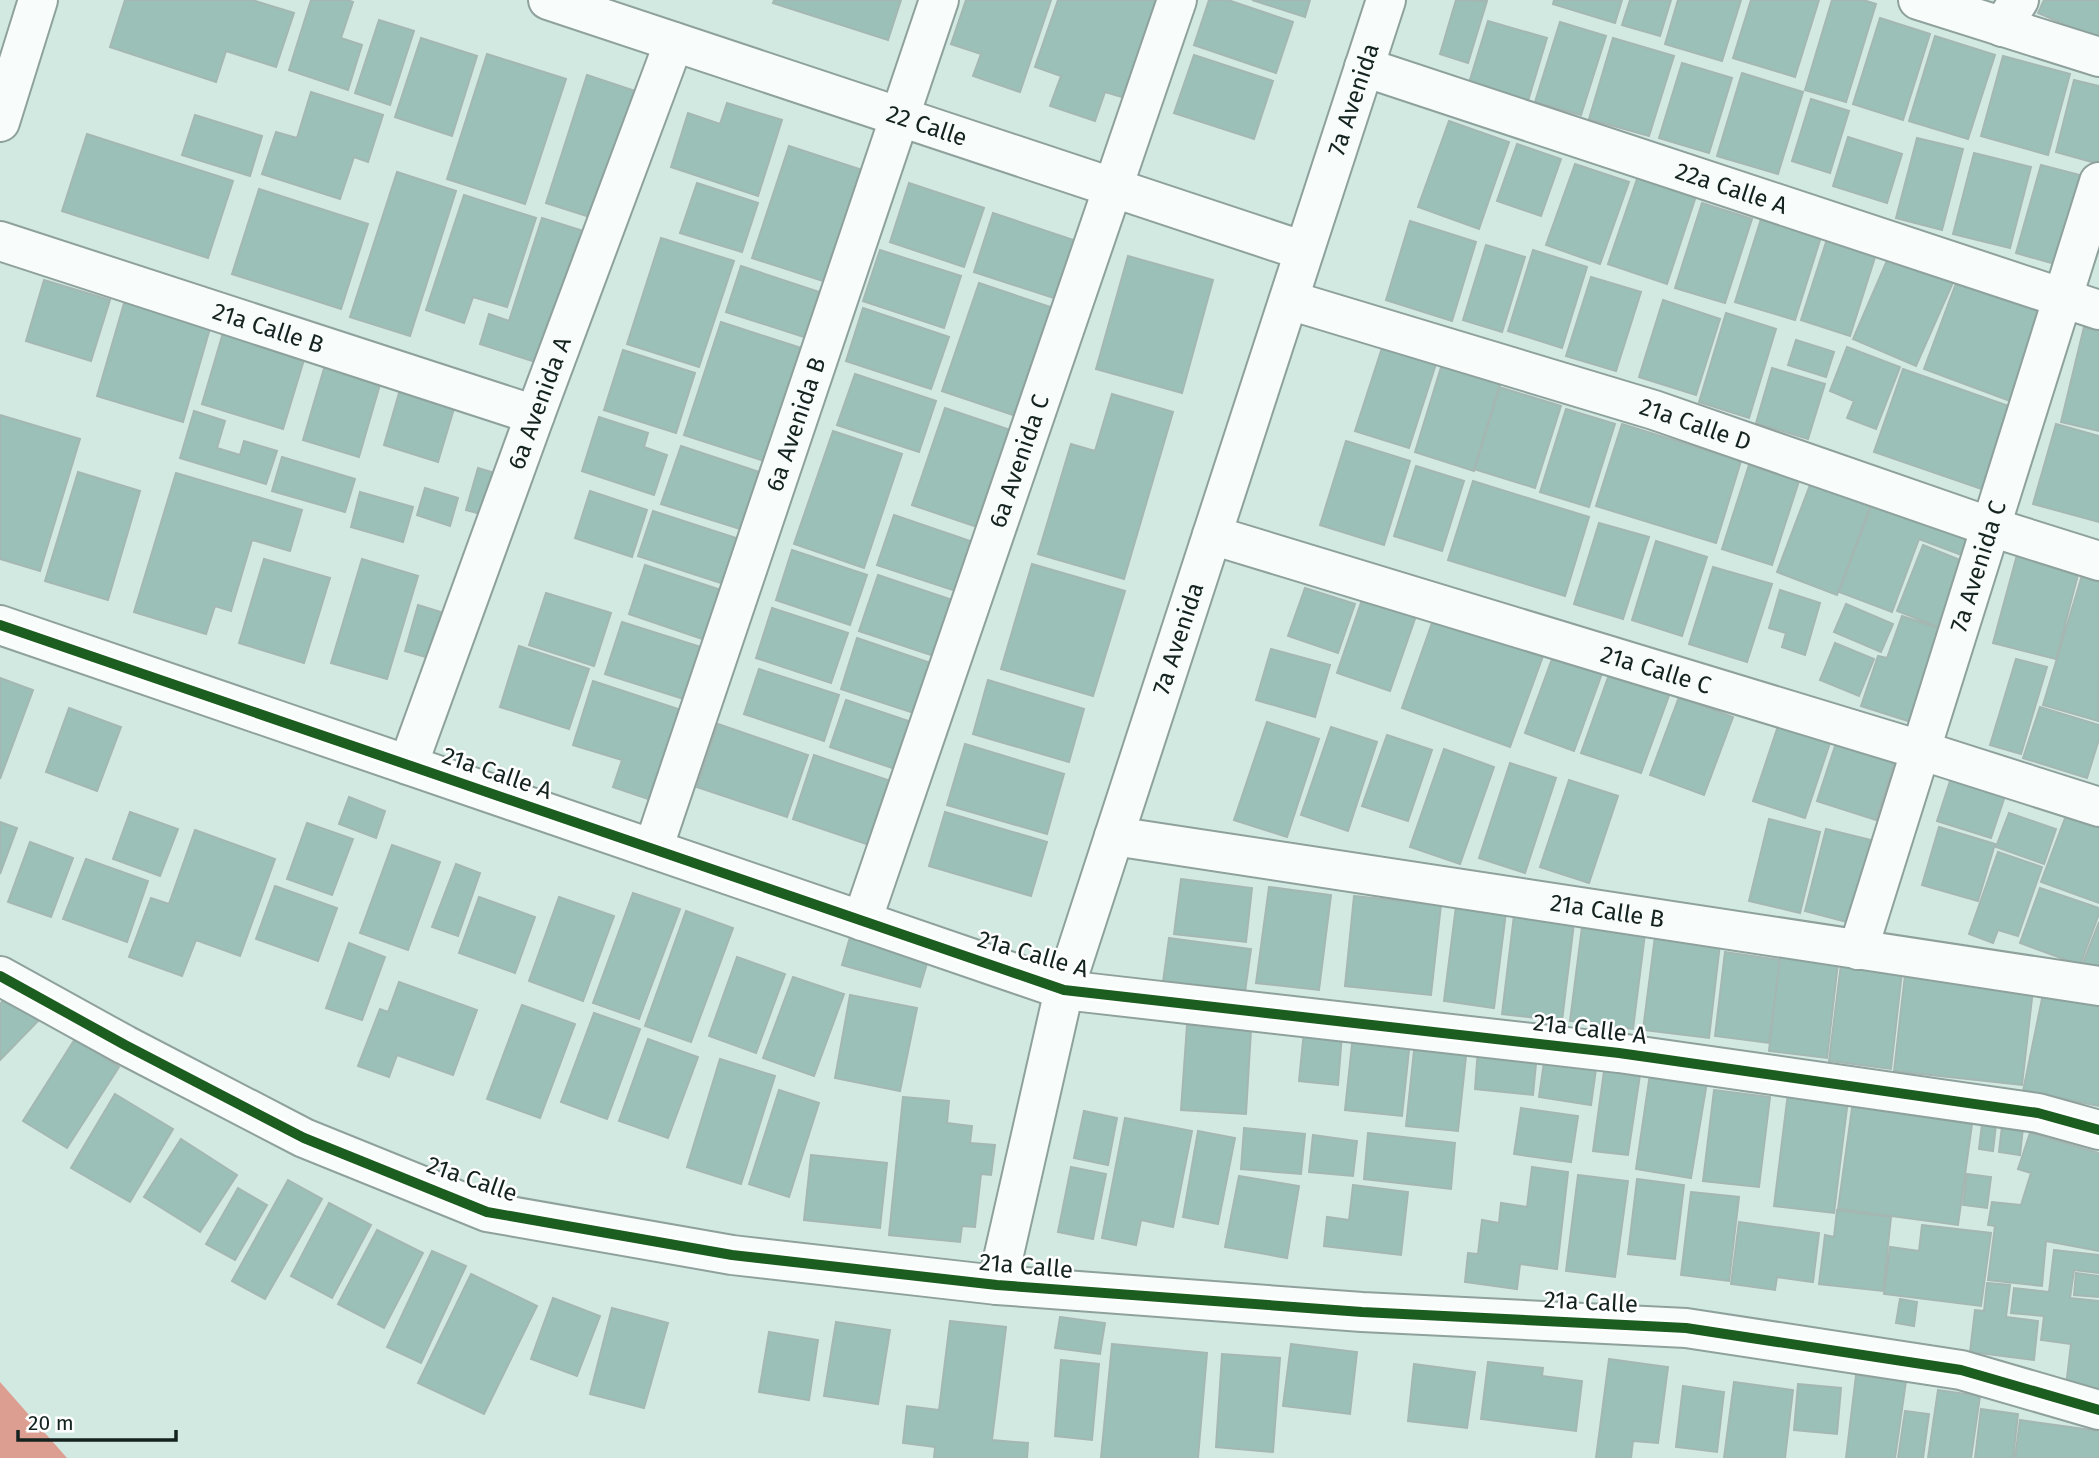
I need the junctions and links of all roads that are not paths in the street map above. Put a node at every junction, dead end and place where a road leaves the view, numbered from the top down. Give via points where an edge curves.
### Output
1 (38, 0) edge
2 (548, 0) edge
3 (939, 0) edge
4 (1177, 0) edge
5 (1386, 0) edge
6 (1918, 0) edge
7 (2011, 13) edge
8 (674, 42) junction
9 (2099, 57) edge
10 (1364, 67) junction
11 (899, 116) junction
12 (0, 122) edge
13 (2099, 183) edge
14 (1113, 188) junction
15 (0, 241) edge
16 (1304, 251) junction
17 (2063, 298) junction
18 (1289, 300) junction
19 (2099, 310) edge
20 (535, 415) junction
21 (1991, 527) junction
22 (1212, 535) junction
23 (2099, 561) edge
24 (0, 625) edge
25 (1920, 750) junction
26 (408, 765) junction
27 (2099, 807) edge
28 (1114, 836) junction
29 (653, 849) junction
30 (862, 921) junction
31 (1858, 950) junction
32 (0, 976) edge
33 (2099, 986) edge
34 (1064, 990) junction
35 (2099, 1130) edge
36 (997, 1286) junction
37 (2099, 1410) edge

1 - 12 street
2 - 8 street, 22 Calle
3 - 11 street, 6a Avenida B
4 - 14 street, 6a Avenida C
5 - 10 street, 7a Avenida
6 - 7 street
7 - 9 street
8 - 11 street, 22 Calle
8 - 20 street, 6a Avenida A
10 - 16 street, 7a Avenida
10 - 17 street, 22a Calle A
11 - 14 street, 22 Calle
11 - 29 street, 6a Avenida B
13 - 17 street, 7a Avenida C
14 - 16 street, 22 Calle
14 - 30 street, 6a Avenida C
15 - 20 street, 21a Calle B
16 - 18 street, 7a Avenida
17 - 19 street, 22a Calle A
17 - 21 street, 7a Avenida C
18 - 21 street, 21a Calle D via 1654,410
18 - 22 street, 7a Avenida
20 - 26 street, 6a Avenida A
21 - 23 street, 21a Calle D
21 - 25 street, 7a Avenida C
22 - 25 street, 21a Calle C
22 - 28 street, 7a Avenida
24 - 26 street, 21a Calle A
25 - 27 street, 21a Calle C
25 - 31 street, 7a Avenida C
26 - 29 street, 21a Calle A
28 - 31 street, 21a Calle B
28 - 34 street, 7a Avenida
29 - 30 street, 21a Calle A
30 - 34 street, 21a Calle A
31 - 33 street, 21a Calle B
32 - 36 street, 21a Calle via 304,1138 487,1212 732,1255
34 - 35 street, 21a Calle A via 1619,1053 2038,1113
34 - 36 street, 7a Avenida
36 - 37 street, 21a Calle via 1362,1312 1686,1328 1961,1370

